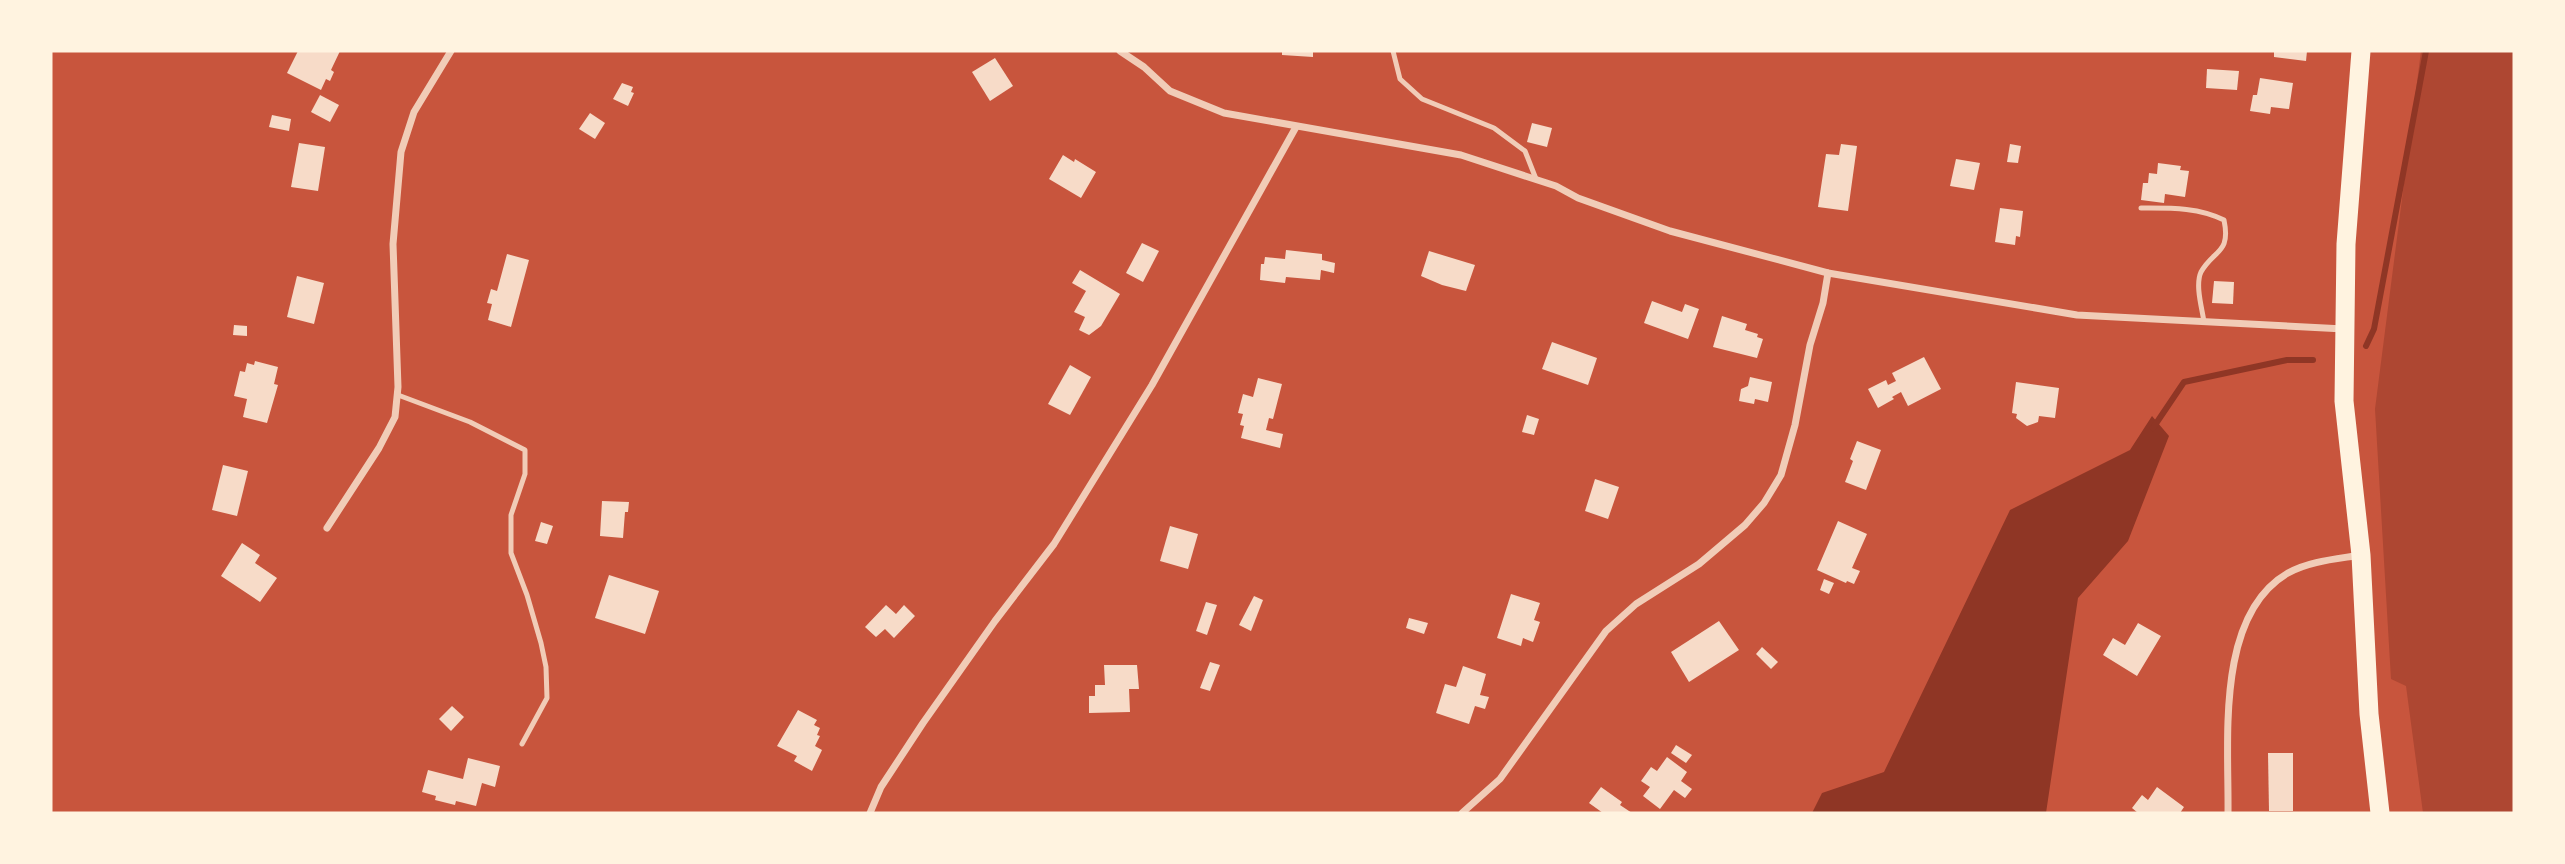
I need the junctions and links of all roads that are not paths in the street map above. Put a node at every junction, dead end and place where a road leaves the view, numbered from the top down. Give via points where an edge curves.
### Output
1 (451, 51) edge
2 (1120, 51) edge
3 (1394, 51) edge
4 (2361, 51) edge
5 (1296, 127) junction
6 (1536, 180) junction
7 (2141, 208) dead end
8 (1828, 273) junction
9 (2204, 321) junction
10 (2344, 329) junction
11 (398, 395) junction
12 (327, 528) dead end
13 (2361, 555) junction
14 (522, 744) dead end
15 (870, 813) edge
16 (1462, 813) edge
17 (2228, 813) edge
18 (2380, 813) edge

1 - 11 street via 414,112 401,152 393,244
2 - 5 street via 1170,91 1224,113
3 - 6 lane via 1400,79 1422,99 1494,128 1525,151
4 - 10 highway
5 - 6 street via 1461,155
5 - 15 street via 1152,385 1061,533 923,723 881,787
6 - 8 street via 1670,231
7 - 9 lane via 2196,210 2224,220 2227,236 2220,252 2200,274
8 - 9 street via 2077,315
8 - 16 street via 1795,425 1781,475 1764,503 1699,564 1636,604 1606,631 1500,779
9 - 10 street
10 - 13 highway via 2344,401
11 - 12 street via 395,417 379,448
11 - 14 lane via 470,422 525,450 525,474 512,515 512,554 541,643 547,698
13 - 17 street via 2317,562 2288,573 2260,595 2246,618 2234,656
13 - 18 highway via 2369,714

